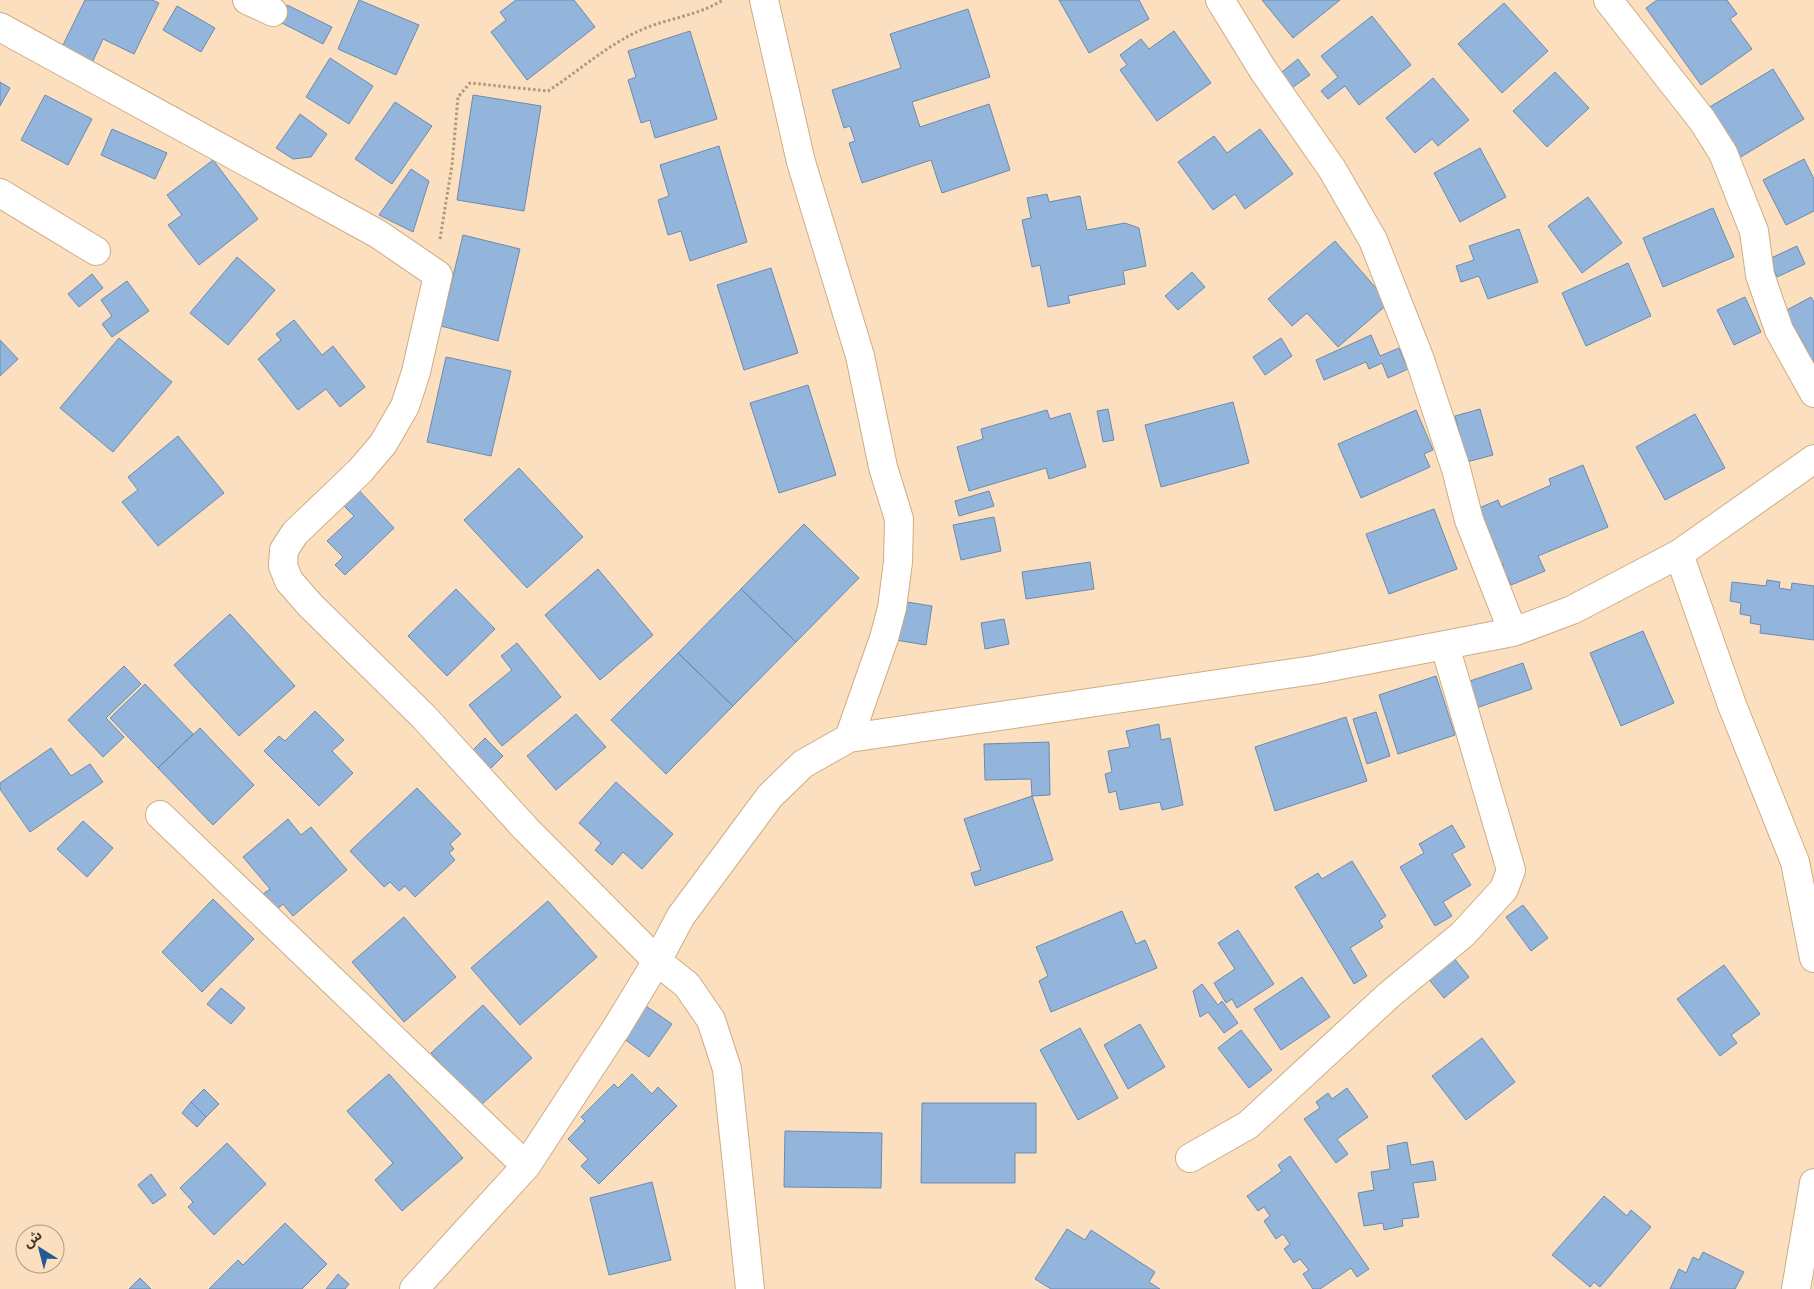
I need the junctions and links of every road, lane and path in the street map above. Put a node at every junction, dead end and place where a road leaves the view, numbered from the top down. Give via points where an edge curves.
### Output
1 (247, 0) edge
2 (723, 0) edge
3 (764, 0) edge
4 (1220, 0) edge
5 (1608, 0) edge
6 (273, 12) dead end
7 (0, 27) edge
8 (0, 193) edge
9 (96, 251) dead end
10 (438, 275) junction
11 (1814, 393) edge
12 (1814, 459) edge
13 (1679, 554) junction
14 (1513, 632) junction
15 (1445, 646) junction
16 (849, 738) junction
17 (160, 815) dead end
18 (1785, 837) junction
19 (1814, 849) edge
20 (1814, 958) edge
21 (657, 961) junction
22 (1190, 1158) dead end
23 (526, 1166) junction
24 (1814, 1183) edge
25 (414, 1289) edge
26 (750, 1289) edge
27 (1796, 1289) edge

1 - 6 street
2 - 10 path via 707,10 641,30 548,91 470,83 458,97
3 - 16 street via 801,162 860,356 883,467 898,519 898,562 892,608
4 - 14 street via 1263,70 1332,169 1373,240 1419,357 1456,469 1469,520
5 - 11 street via 1702,120 1723,153 1754,231 1760,275 1779,330
7 - 10 street via 378,234
8 - 9 street
10 - 21 street via 405,406 383,444 360,471 295,533 284,550 283,566 289,580 310,605 424,718 525,828
12 - 13 street
13 - 14 street via 1572,610
13 - 18 street via 1732,705
14 - 15 street
15 - 16 street via 1314,670
15 - 22 street via 1511,870 1504,889 1463,934 1389,995 1248,1125
16 - 21 street via 803,764 770,796 681,916
17 - 23 street
18 - 19 street
18 - 20 street via 1795,862
21 - 23 street
21 - 26 street via 687,985 710,1020 727,1069
23 - 25 street
24 - 27 street

